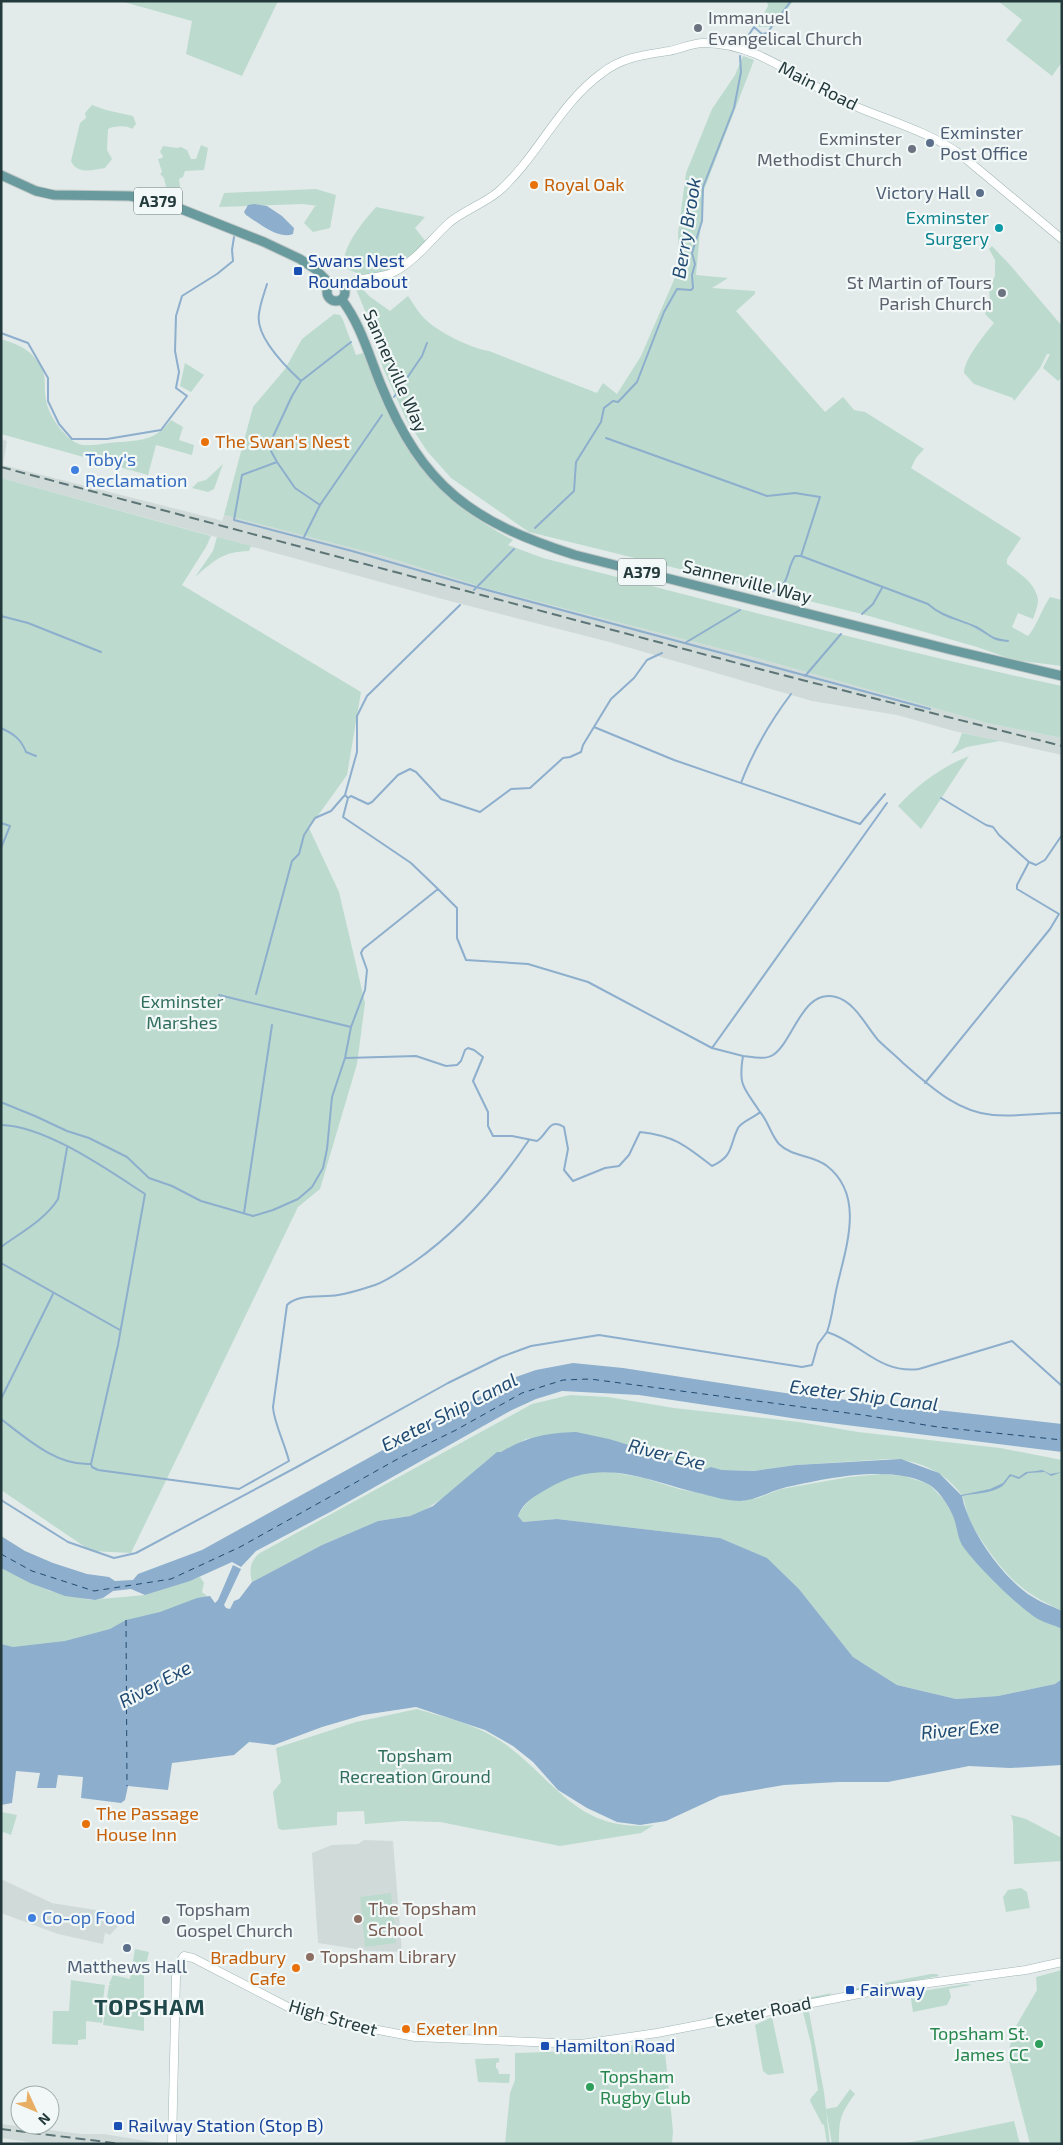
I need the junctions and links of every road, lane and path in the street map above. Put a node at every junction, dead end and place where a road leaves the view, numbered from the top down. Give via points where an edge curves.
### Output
1 (1, 175) edge
2 (1062, 239) edge
3 (330, 285) junction
4 (345, 288) junction
5 (342, 300) junction
6 (1062, 676) edge
7 (1062, 1962) edge
8 (463, 2040) joint
9 (172, 2144) edge

1 - 3 main road, A379 via 30,189 54,195 130,196 166,203 300,259
2 - 4 street, Main Road via 947,145 842,100 773,62 726,44 700,43 624,59 605,70 564,109 525,163 486,201 449,223 406,266 385,276 355,281
3 - 4 main road via 339,283
3 - 5 main road, A379 via 329,298
4 - 5 main road
5 - 6 main road, Sannerville Way / A379 via 351,311 382,387 415,453 445,488 477,514 501,527 575,555
7 - 8 street, Exeter Road via 885,1989 606,2042
8 - 9 street, High Street via 401,2036 305,2014 184,1956 176,1977

